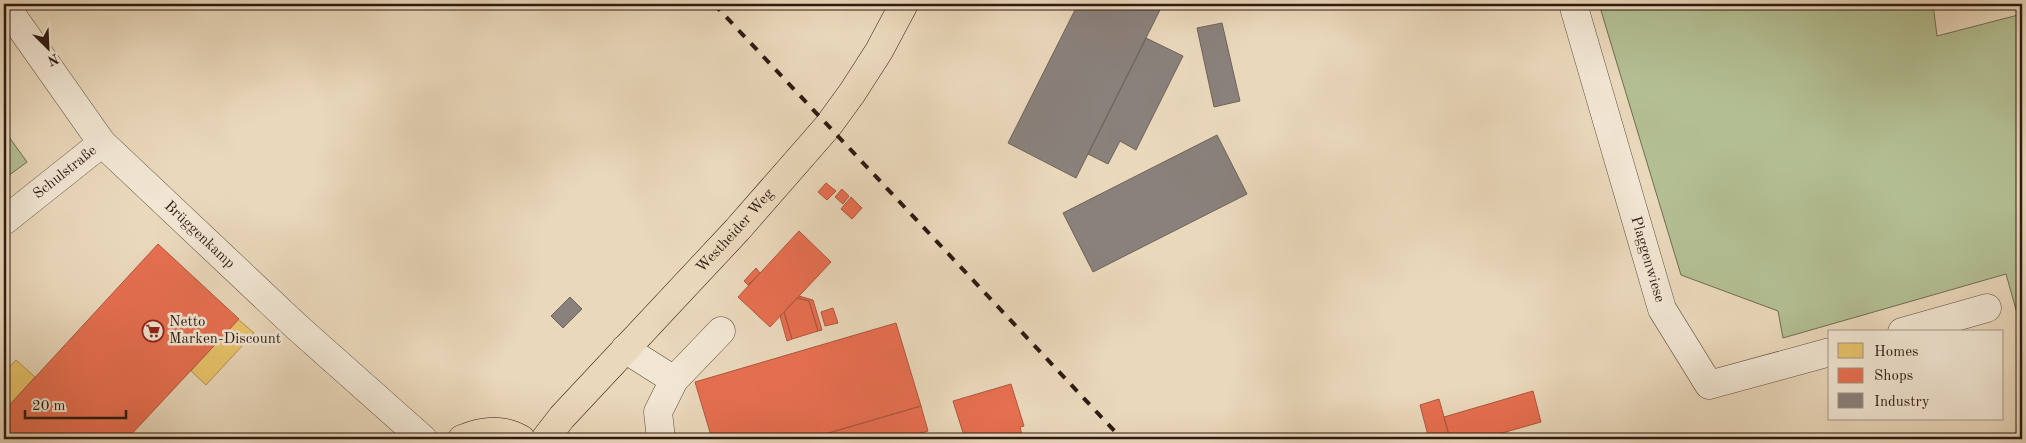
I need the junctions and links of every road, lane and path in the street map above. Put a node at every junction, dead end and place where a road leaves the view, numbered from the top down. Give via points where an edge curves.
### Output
1 (4, 4) edge
2 (904, 4) edge
3 (1572, 4) edge
4 (102, 143) junction
5 (4, 221) edge
6 (1988, 308) dead end
7 (1909, 330) edge
8 (721, 331) dead end
9 (625, 348) junction
10 (1828, 353) edge
11 (674, 380) junction
12 (422, 439) edge
13 (462, 439) edge
14 (521, 439) edge
15 (545, 439) edge
16 (662, 439) edge

1 - 4 street, Brüggenkamp
2 - 9 main road, Westheider Weg via 879,51 833,120 737,230
3 - 10 street, Plaggenwiese via 1662,309 1710,385
4 - 5 street, Schulstraße
4 - 12 street, Brüggenkamp via 296,327
6 - 7 street
8 - 11 street
9 - 11 street
9 - 15 main road, Westheider Weg
11 - 16 street via 658,412
13 - 14 main road via 476,433 498,432

